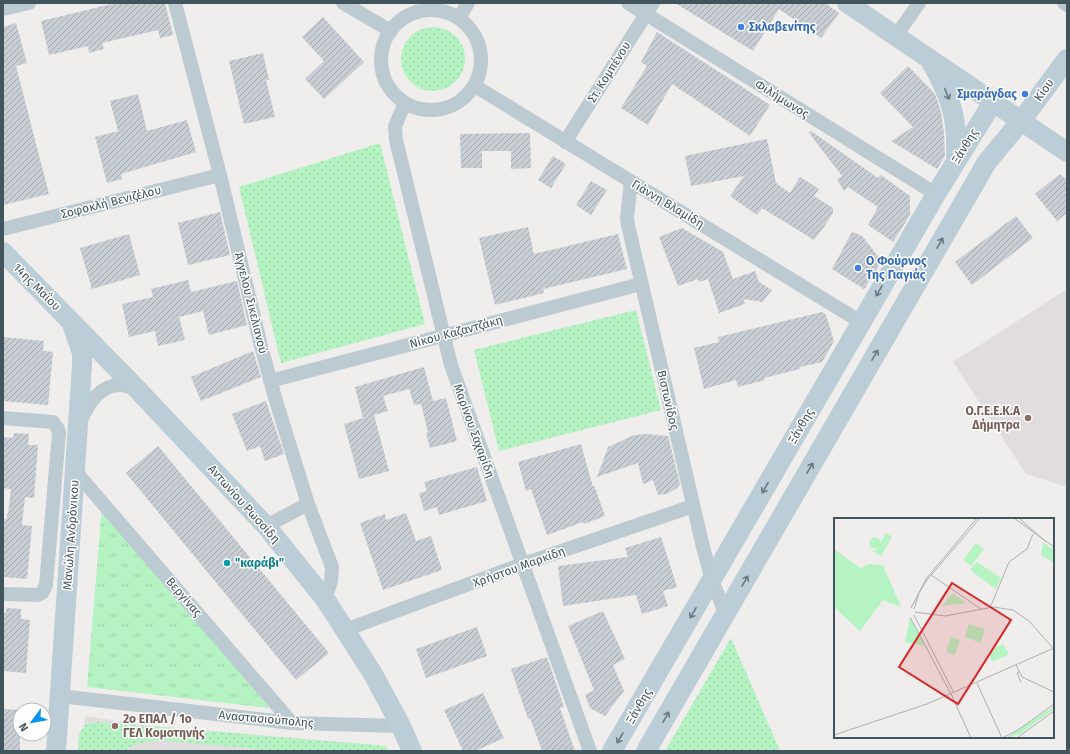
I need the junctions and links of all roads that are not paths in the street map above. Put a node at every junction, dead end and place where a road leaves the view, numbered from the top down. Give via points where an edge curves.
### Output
1 (28, 3) edge
2 (175, 3) edge
3 (343, 3) edge
4 (468, 3) edge
5 (628, 3) edge
6 (847, 3) edge
7 (919, 3) edge
8 (1064, 3) edge
9 (1067, 5) edge
10 (649, 8) edge
11 (3, 9) edge
12 (459, 18) junction
13 (391, 31) junction
14 (896, 36) junction
15 (929, 59) junction
16 (1067, 59) edge
17 (475, 86) junction
18 (993, 102) junction
19 (405, 103) junction
20 (1022, 121) junction
21 (565, 142) junction
22 (1067, 152) edge
23 (956, 161) junction
24 (220, 175) junction
25 (631, 182) junction
26 (936, 194) junction
27 (3, 229) edge
28 (3, 252) edge
29 (10, 264) edge
30 (641, 284) junction
31 (71, 321) junction
32 (861, 322) junction
33 (443, 336) junction
34 (270, 381) junction
35 (137, 389) junction
36 (3, 418) edge
37 (78, 426) junction
38 (75, 471) junction
39 (308, 504) junction
40 (693, 506) junction
41 (52, 516) junction
42 (72, 517) junction
43 (266, 526) junction
44 (523, 564) junction
45 (712, 580) junction
46 (3, 594) edge
47 (325, 599) junction
48 (726, 615) junction
49 (345, 630) junction
50 (60, 696) junction
51 (292, 723) junction
52 (401, 726) junction
53 (56, 751) edge
54 (412, 751) edge
55 (590, 751) edge
56 (612, 751) edge
57 (646, 751) edge

1 - 11 street
2 - 24 street, Άγγελου Σικελιανού
3 - 13 street
4 - 12 street
5 - 10 street, Φιλήμωνος
6 - 14 main road
7 - 14 street
8 - 9 street
10 - 21 street, Στ. Κομπένου
10 - 26 street, Φιλήμωνος
12 - 13 street via 438,10 415,12 396,24
12 - 17 street via 473,32 481,49 481,68
13 - 19 street via 382,50 382,67 387,84
14 - 15 main road
15 - 18 main road
15 -> 23 main road via 948,94 955,119
16 - 20 main road, Κίου
17 - 19 street via 467,97 456,105 444,109 417,109
17 - 21 street, Γιάννη Βλαμίδη
18 - 20 main road
18 - 23 main road, Ξάνθης
19 - 33 street, Μαρίνου Σαχαρίδη via 395,126 395,136
20 - 22 main road
48 -> 20 main road via 987,162
21 - 25 street, Γιάννη Βλαμίδη
23 - 26 main road, Ξάνθης
24 - 27 street, Σοφοκλή Βενιζέλου
24 - 34 street, Άγγελου Σικελιανού
25 - 30 street, Βιστωνίδος via 627,218
25 - 32 street, Γιάννη Βλαμίδη
26 -> 32 main road, Ξάνθης
28 - 29 main road, 14ης Μαΐου
29 - 31 main road, 14ης Μαΐου
30 - 33 street, Νίκου Καζαντζάκη
30 - 40 street, Βιστωνίδος
31 - 35 main road, Αντωνίου Ρωσσίδη
31 - 37 main road, Μανώλη Ανδρόνικου via 82,353
32 -> 45 main road, Ξάνθης
33 - 34 street, Νίκου Καζαντζάκη
33 - 44 street, Μαρίνου Σαχαρίδη via 454,374
34 - 39 street, Άγγελου Σικελιανού
35 - 37 street via 122,385 102,391 87,406
35 - 43 main road, Αντωνίου Ρωσσίδη
36 - 41 street via 53,422 58,429
37 - 38 main road, Μανώλη Ανδρόνικου
38 - 42 main road, Μανώλη Ανδρόνικου
38 - 51 street, Βεργίνας
39 - 43 street
39 - 47 street, Άγγελου Σικελιανού via 332,567 331,581
40 - 44 street, Χρήστου Μαρκίδη
40 - 45 street, Βιστωνίδος
41 - 42 street
41 - 46 street via 44,590 38,596
42 - 50 main road, Μανώλη Ανδρόνικου
43 - 47 main road, Αντωνίου Ρωσσίδη
44 - 49 street, Χρήστου Μαρκίδη
44 - 55 street, Μαρίνου Σαχαρίδη
45 - 48 street, Βιστωνίδος
45 -> 56 main road, Ξάνθης
47 - 49 main road, Αντωνίου Ρωσσίδη
57 -> 48 main road
49 - 52 main road, Αντωνίου Ρωσσίδη via 373,674
50 - 51 street, Αναστασιούπολης
50 - 53 main road, Μανώλη Ανδρόνικου
51 - 52 street, Αναστασιούπολης
52 - 54 main road, Αντωνίου Ρωσσίδη

